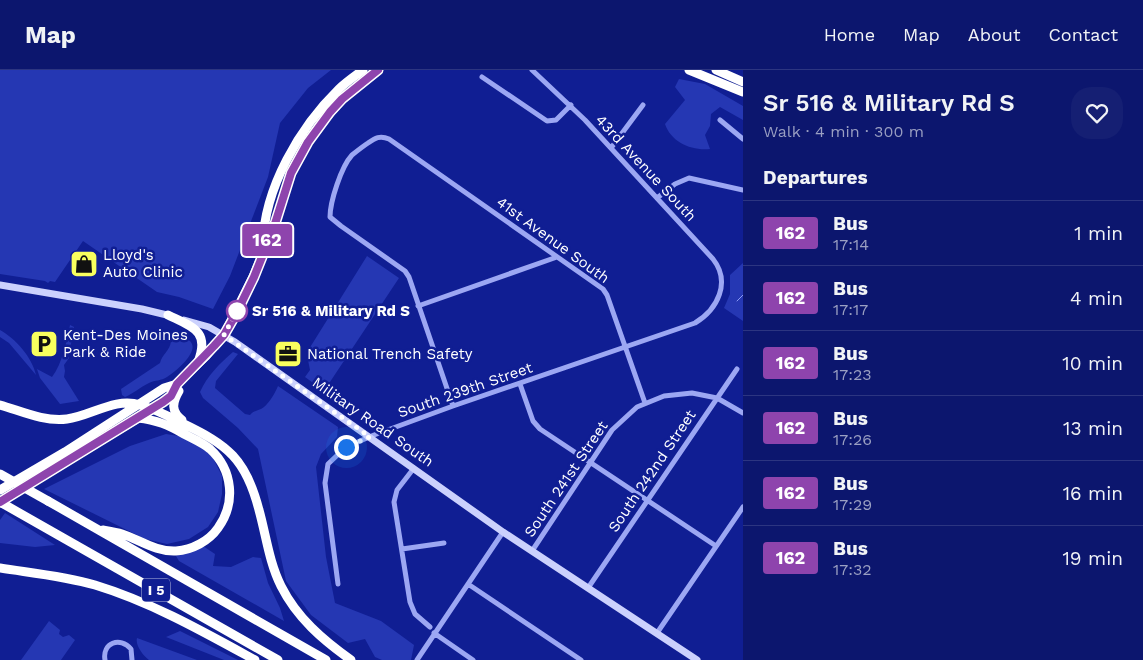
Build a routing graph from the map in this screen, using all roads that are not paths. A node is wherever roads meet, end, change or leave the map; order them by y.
1 (363, 70) edge
2 (378, 70) edge
3 (532, 70) edge
4 (689, 70) edge
5 (716, 70) edge
6 (482, 77) dead end
7 (743, 82) edge
8 (743, 92) edge
9 (643, 105) dead end
10 (570, 106) junction
11 (720, 120) dead end
12 (743, 139) edge
13 (611, 148) junction
14 (743, 190) edge
15 (657, 198) junction
16 (263, 250) junction
17 (557, 257) junction
18 (0, 285) edge
19 (720, 295) joint
20 (418, 306) junction
21 (168, 315) junction
22 (224, 335) junction
23 (625, 347) junction
24 (196, 366) junction
25 (737, 369) dead end
26 (186, 376) junction
27 (177, 384) junction
28 (520, 384) junction
29 (717, 398) junction
30 (645, 403) junction
31 (0, 405) edge
32 (140, 405) junction
33 (453, 406) junction
34 (152, 409) junction
35 (743, 413) edge
36 (138, 418) junction
37 (193, 428) junction
38 (370, 437) junction
39 (591, 462) junction
40 (414, 468) junction
41 (0, 474) edge
42 (0, 490) edge
43 (647, 500) junction
44 (0, 502) edge
45 (743, 507) edge
46 (98, 530) junction
47 (503, 532) junction
48 (444, 543) dead end
49 (716, 546) junction
50 (402, 549) junction
51 (532, 551) junction
52 (0, 568) edge
53 (338, 584) dead end
54 (468, 584) junction
55 (588, 588) junction
56 (430, 627) dead end
57 (657, 633) junction
58 (434, 634) junction
59 (105, 660) edge
60 (132, 660) edge
61 (255, 660) edge
62 (278, 660) edge
63 (326, 660) edge
64 (351, 660) edge
65 (417, 660) edge
66 (473, 660) edge
67 (581, 660) edge
68 (697, 660) edge

1 - 16 highway
2 - 16 highway
3 - 10 street, 43rd Avenue South
4 - 8 highway
5 - 7 highway
6 - 10 street
9 - 13 street
10 - 13 street, 43rd Avenue South
11 - 12 street
13 - 15 street, 43rd Avenue South
14 - 15 street
15 - 19 street, 43rd Avenue South
16 - 22 highway
17 - 20 street
17 - 20 street, 41st Avenue South
17 - 23 street, 41st Avenue South
18 - 21 main road, Military Road South
19 - 23 street, South 239th Street
20 - 33 street
21 - 22 main road, Military Road South
21 - 24 highway
22 - 24 highway
22 - 38 main road, Military Road South
23 - 28 street, South 239th Street
23 - 30 street, 41st Avenue South
24 - 26 highway
25 - 29 street, South 242nd Street
26 - 27 highway
26 - 37 highway
27 - 32 highway
27 - 34 highway
28 - 33 street, South 239th Street
28 - 39 street
29 - 30 street
29 - 35 street
29 - 43 street, South 242nd Street
30 - 39 street, South 241st Street
31 - 32 highway
32 - 34 highway
32 - 42 highway
33 - 38 street, South 239th Street
34 - 36 highway
34 - 37 highway
36 - 44 highway
36 - 46 highway
37 - 64 highway
38 - 40 main road, Military Road South
38 - 53 street, South 239th Street
39 - 43 street
39 - 51 street, South 241st Street
40 - 47 main road, Military Road South
40 - 50 street
41 - 46 highway, I 5, bridge
43 - 49 street
43 - 55 street, South 242nd Street
44 - 62 highway, I 5
45 - 49 street
46 - 63 highway, I 5
47 - 51 main road, Military Road South
47 - 54 street
48 - 50 street
49 - 57 street
50 - 56 street
51 - 55 main road, Military Road South
52 - 61 highway
54 - 58 street
54 - 67 street
55 - 57 main road, Military Road South
57 - 68 main road, Military Road South
58 - 65 street
58 - 66 street
59 - 60 street

